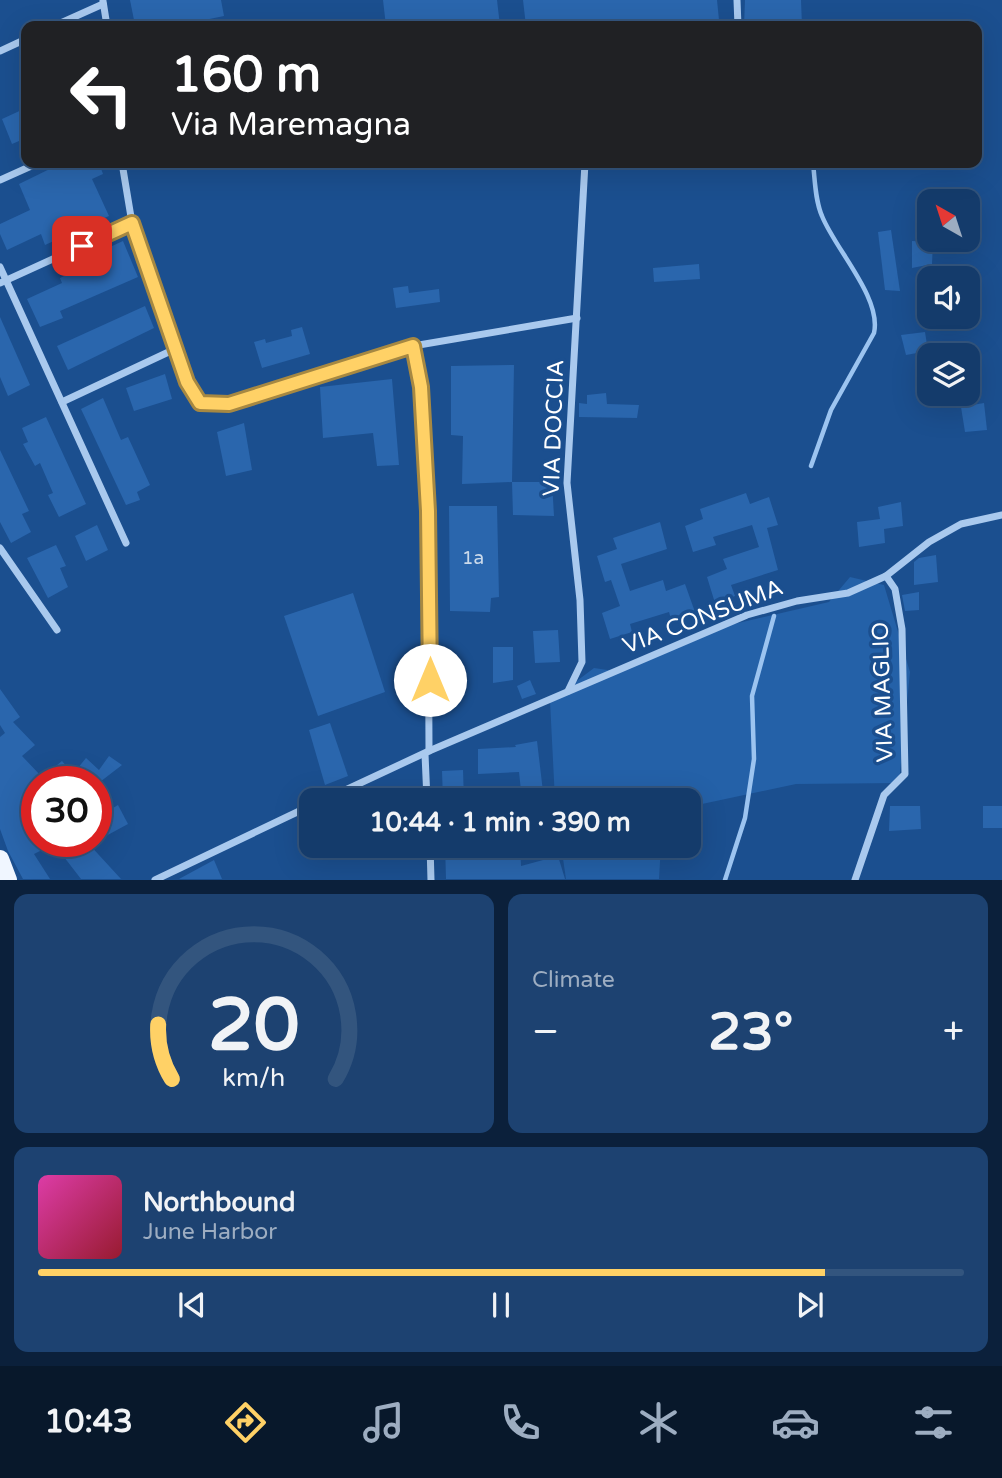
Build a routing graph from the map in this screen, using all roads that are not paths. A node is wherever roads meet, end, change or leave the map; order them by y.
1 (737, 0) edge
2 (103, 2) edge
3 (64, 21) edge
4 (106, 21) edge
5 (738, 21) edge
6 (21, 41) edge
7 (0, 51) edge
8 (27, 168) edge
9 (123, 168) edge
10 (585, 168) edge
11 (0, 180) edge
12 (132, 223) junction
13 (0, 267) edge
14 (3, 282) edge
15 (577, 318) junction
16 (413, 346) junction
17 (175, 349) junction
18 (62, 402) junction
19 (1002, 515) edge
20 (126, 543) dead end
21 (0, 548) edge
22 (886, 576) junction
23 (57, 630) dead end
24 (568, 692) junction
25 (427, 753) junction
26 (350, 788) edge
27 (427, 788) edge
28 (299, 811) edge
29 (430, 858) edge
30 (0, 859) edge
31 (8, 880) edge
32 (156, 880) edge
33 (431, 880) edge
34 (855, 880) edge

1 - 5 street
2 - 3 street
2 - 4 street
6 - 7 street
8 - 11 street
9 - 12 street
10 - 15 street, VIA DOCCIA
12 - 14 street
12 - 17 street
13 - 14 street
14 - 18 street
15 - 16 street
15 - 24 street, VIA DOCCIA
16 - 17 street
16 - 25 street
17 - 18 street
18 - 20 street
19 - 22 street, VIA CONSUMA
21 - 23 street
22 - 24 street, VIA CONSUMA
22 - 34 street, VIA MAGLIO
24 - 25 street, VIA CONSUMA
25 - 26 street, VIA CONSUMA
25 - 27 street
28 - 32 street
29 - 33 street
30 - 31 main road

